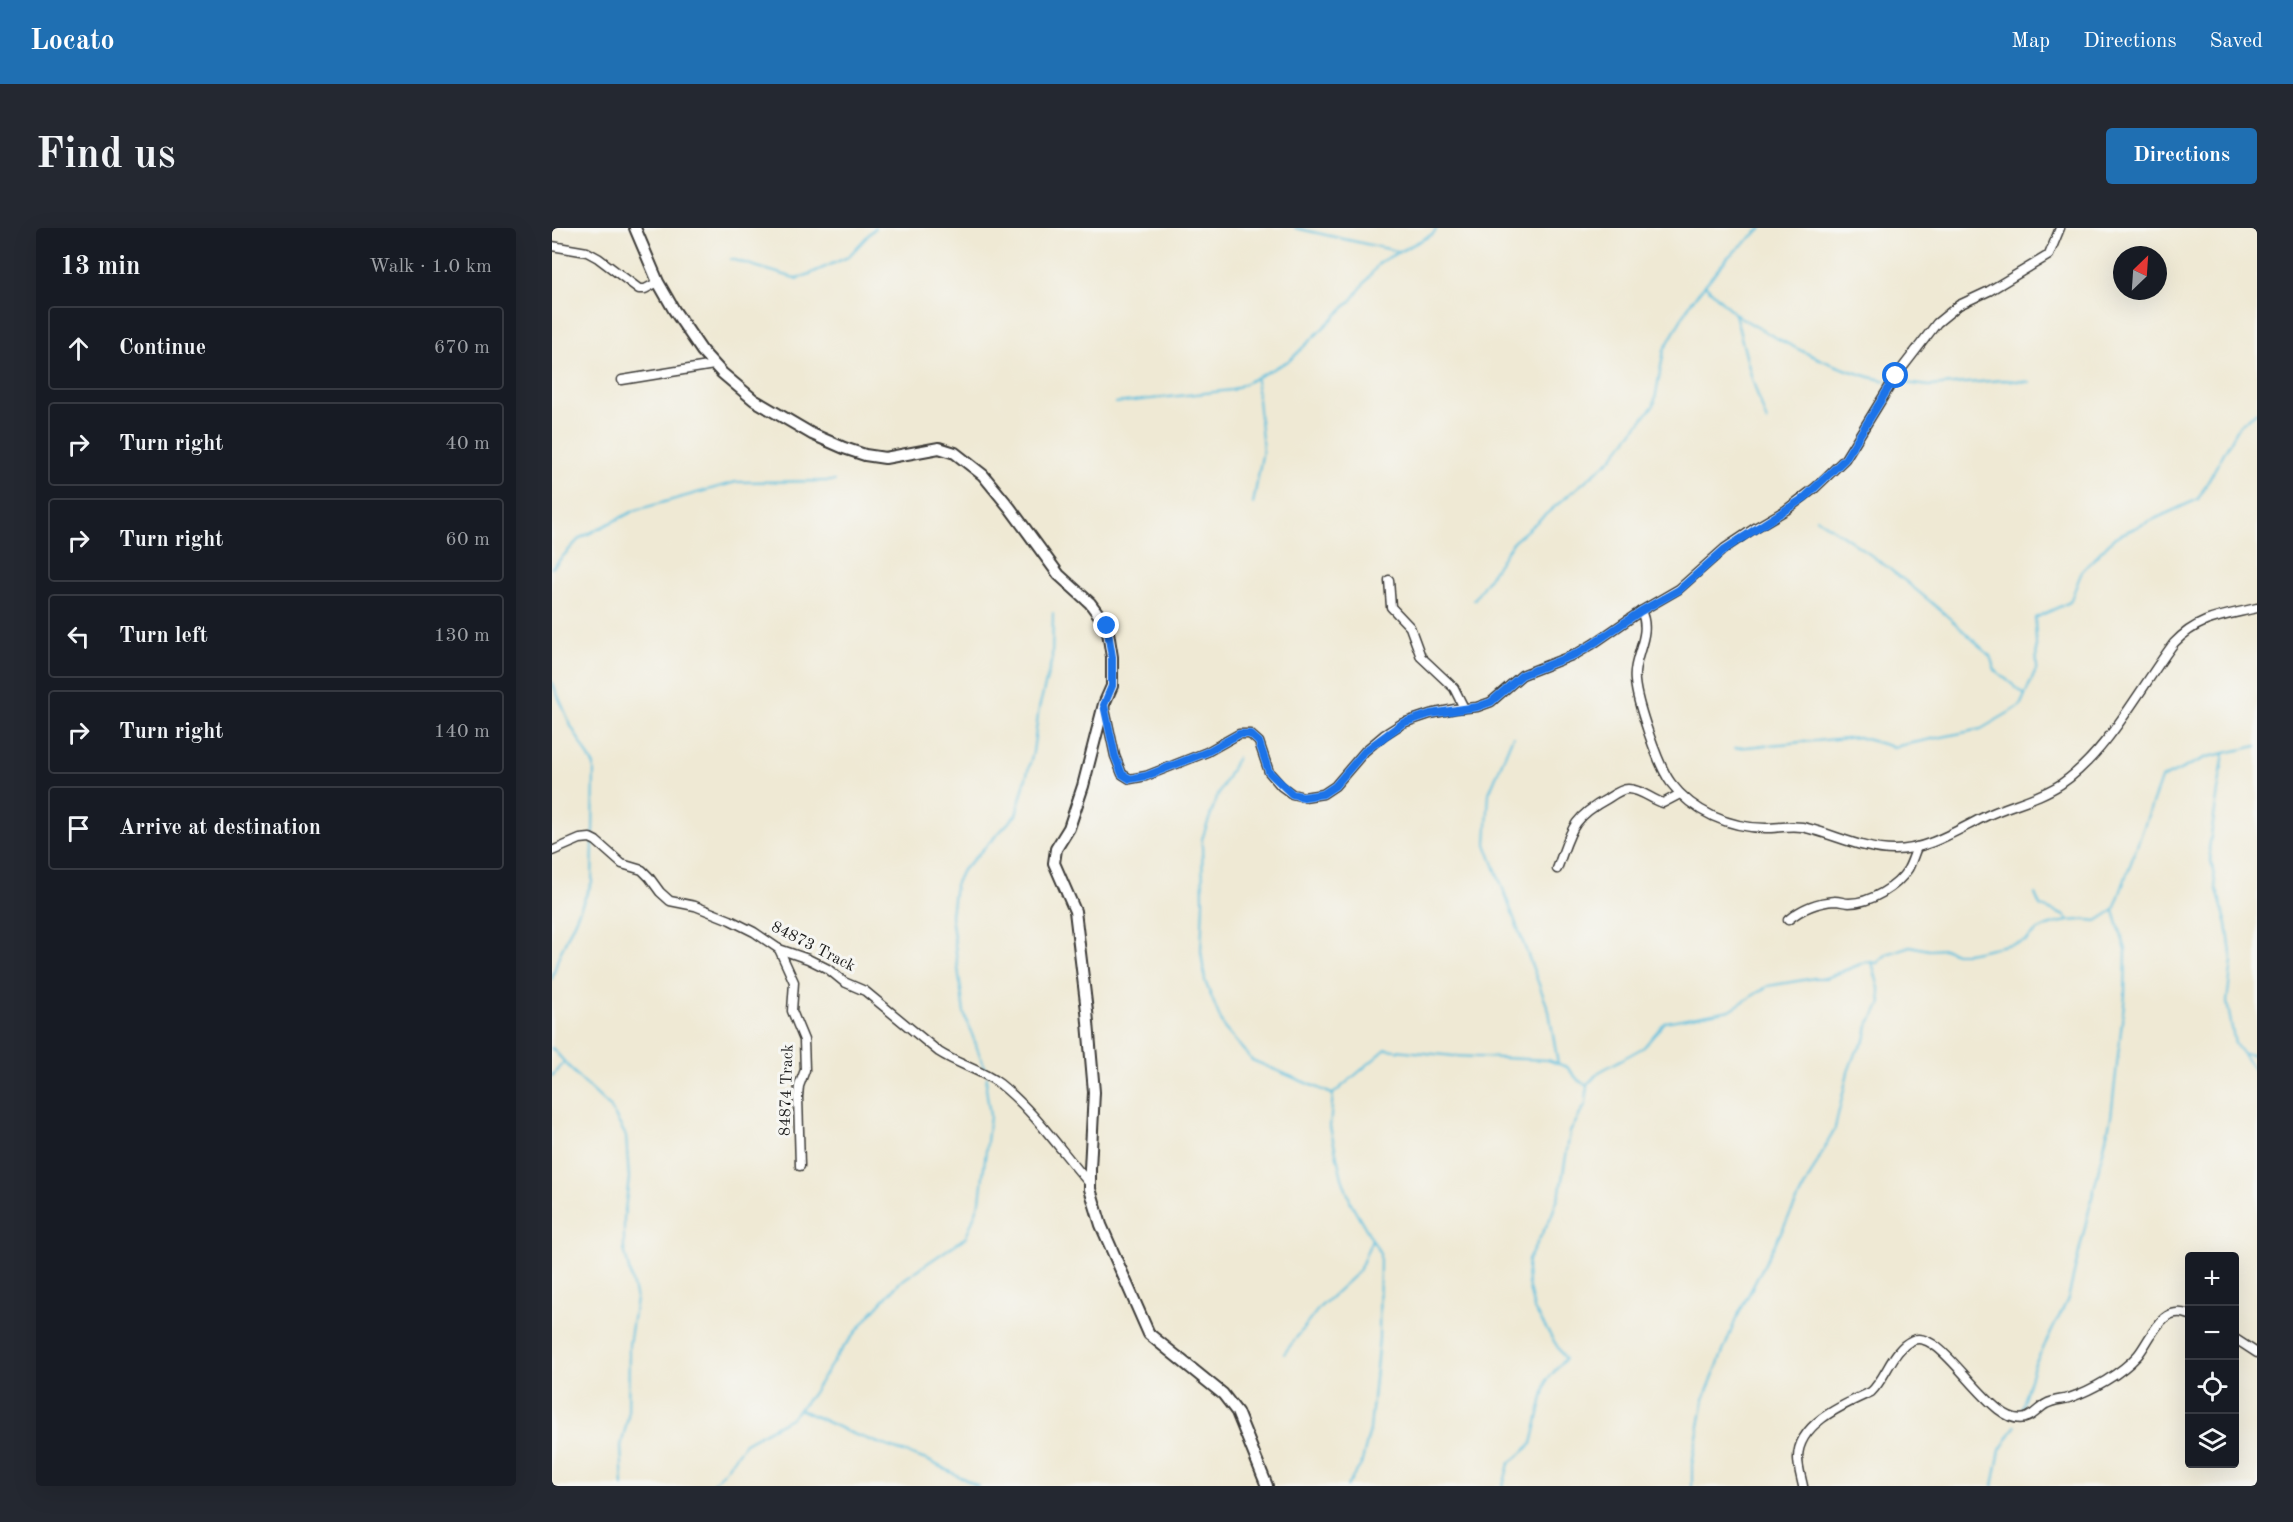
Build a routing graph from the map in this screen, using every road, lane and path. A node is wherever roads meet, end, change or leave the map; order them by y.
1 (635, 228) edge
2 (2060, 228) edge
3 (552, 246) edge
4 (658, 282) junction
5 (714, 365) junction
6 (622, 380) dead end
7 (1389, 580) dead end
8 (2257, 608) edge
9 (1641, 611) junction
10 (1104, 705) junction
11 (1464, 708) junction
12 (1680, 794) junction
13 (1917, 847) junction
14 (552, 851) edge
15 (1557, 869) dead end
16 (1788, 920) dead end
17 (778, 949) junction
18 (800, 1166) dead end
19 (1090, 1184) junction
20 (2185, 1314) edge
21 (2239, 1341) edge
22 (2257, 1353) edge
23 (1267, 1486) edge
24 (1803, 1486) edge

1 - 4 street
2 - 9 street
3 - 4 street
4 - 5 street
5 - 6 street
5 - 10 street
7 - 11 street
8 - 13 street
9 - 11 street
9 - 12 street
10 - 11 street
10 - 19 street
12 - 13 street
12 - 15 street
13 - 16 street
14 - 17 street, 84873 Track
17 - 18 street, 84874 Track
17 - 19 street, 84873 Track
19 - 23 street
20 - 24 street
21 - 22 street

